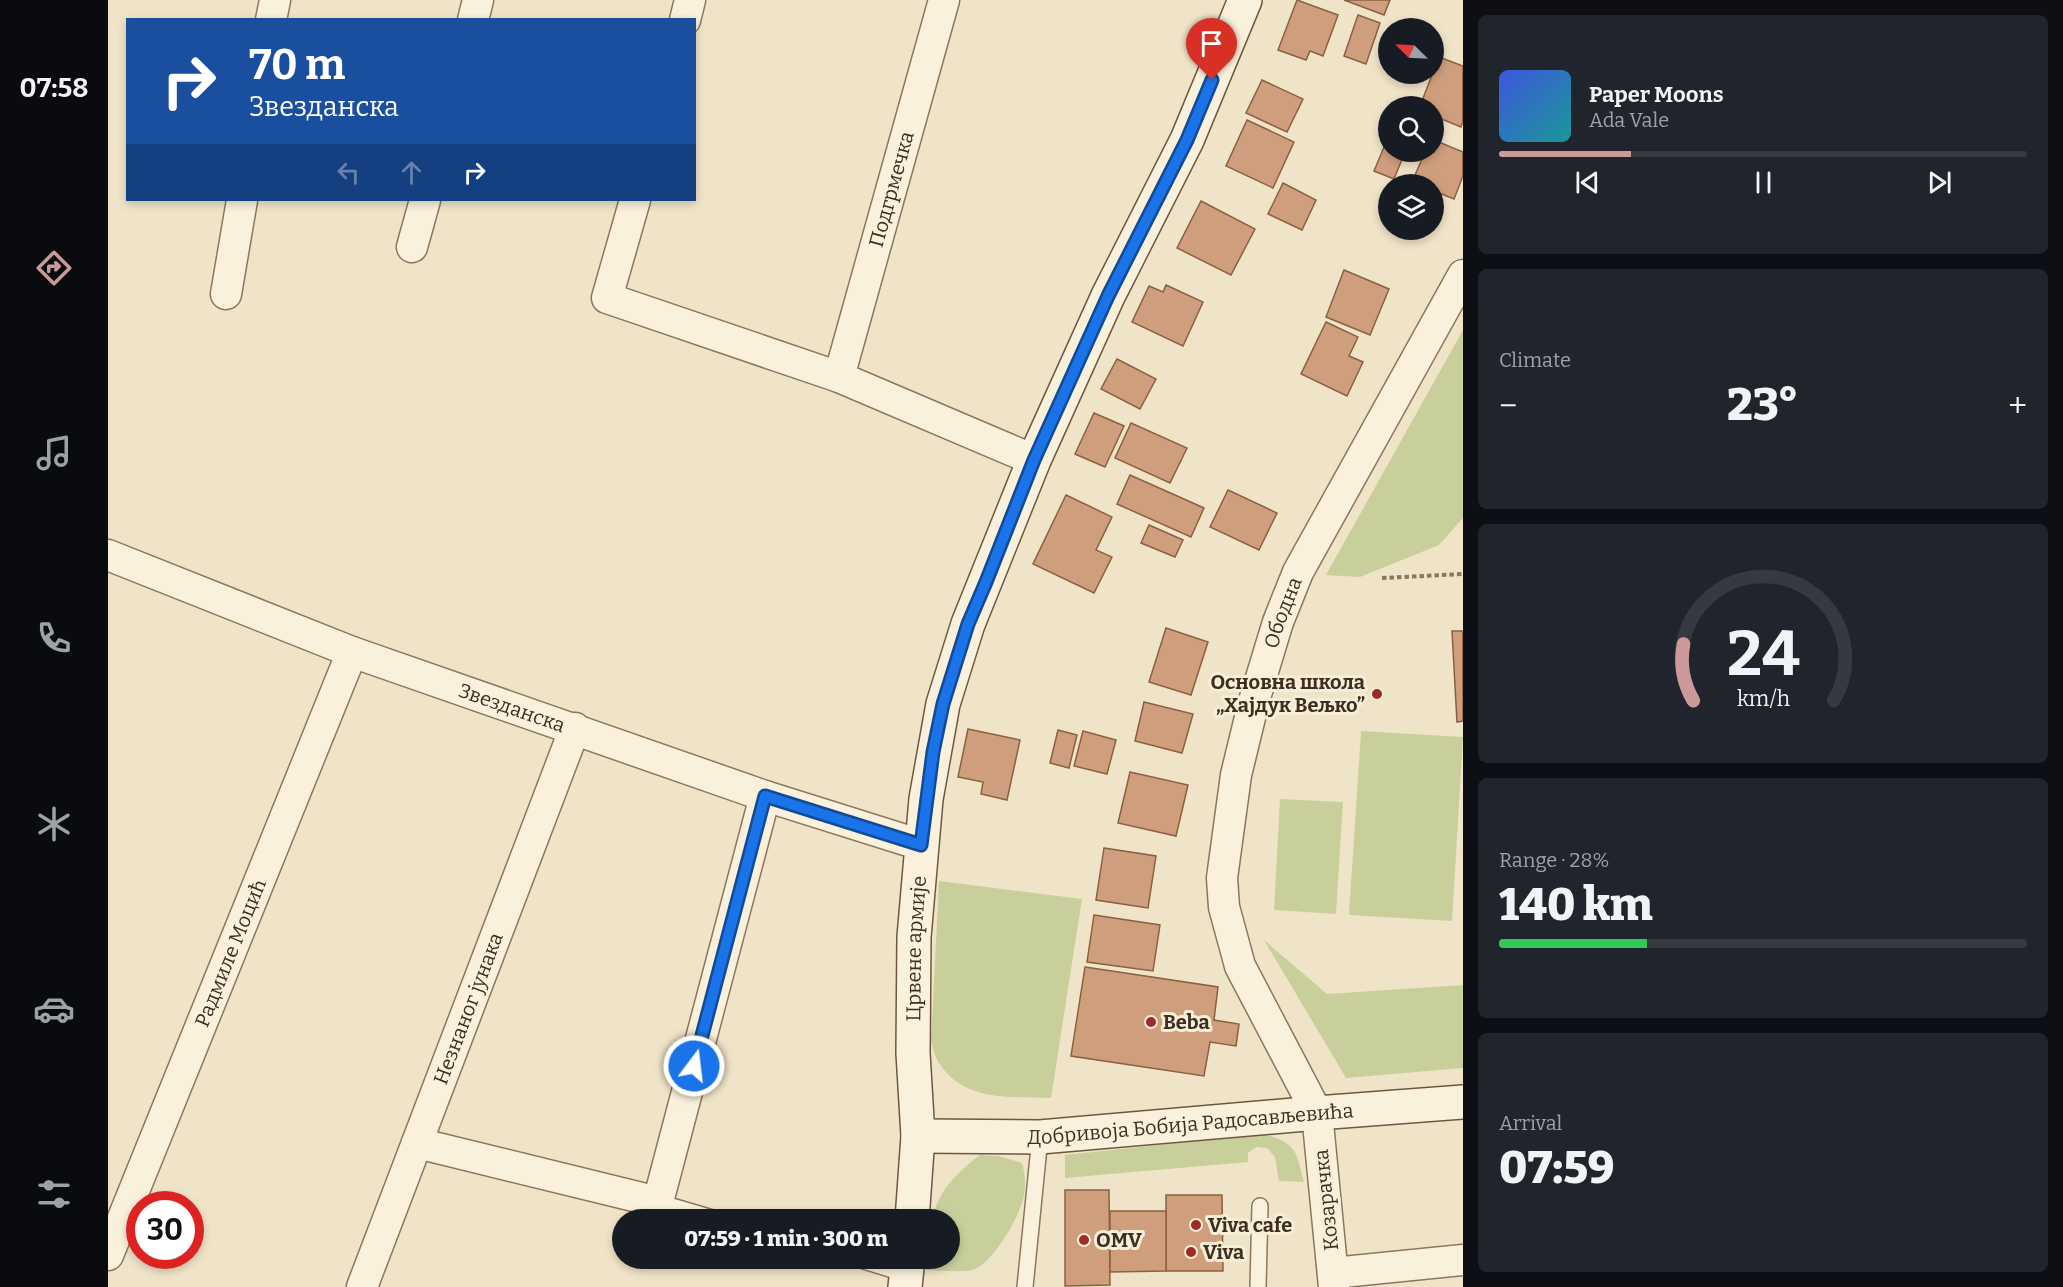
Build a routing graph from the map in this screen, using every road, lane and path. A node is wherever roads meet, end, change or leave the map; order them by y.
1 (275, 0) edge
2 (478, 0) edge
3 (690, 0) edge
4 (944, 0) edge
5 (1245, 0) edge
6 (272, 18) edge
7 (474, 18) edge
8 (686, 18) edge
9 (242, 201) edge
10 (424, 201) edge
11 (635, 201) edge
12 (412, 247) dead end
13 (1463, 275) edge
14 (226, 294) dead end
15 (839, 377) junction
16 (1034, 460) junction
17 (109, 558) edge
18 (1463, 574) edge
19 (1382, 578) dead end
20 (352, 652) junction
21 (575, 728) junction
22 (765, 796) junction
23 (921, 845) junction
24 (1463, 1102) edge
25 (1317, 1113) junction
26 (918, 1136) junction
27 (1040, 1137) junction
28 (417, 1143) junction
29 (658, 1202) junction
30 (1260, 1206) dead end
31 (682, 1209) edge
32 (913, 1209) edge
33 (108, 1255) edge
34 (1463, 1260) edge
35 (1334, 1280) edge
36 (362, 1287) edge
37 (1025, 1287) edge
38 (1258, 1287) edge

1 - 6 street
2 - 7 street
3 - 8 street
4 - 15 street, Подгрмечка
5 - 16 main road, Црвене армије
9 - 14 street
10 - 12 street
11 - 15 street
13 - 25 street, Ободна
15 - 16 street
16 - 23 main road, Црвене армије
17 - 20 street, Звезданска
18 - 19 path
20 - 21 street, Звезданска
20 - 33 street, Радмиле Моцић
21 - 22 street, Звезданска
21 - 28 street, Незнаног јунака
22 - 23 street, Звезданска
22 - 29 street
23 - 26 main road, Црвене армије
24 - 25 main road, Добривоја Бобија Радосављевића
25 - 27 main road, Добривоја Бобија Радосављевића
25 - 35 street, Козарачка
26 - 27 main road, Добривоја Бобија Радосављевића
26 - 32 main road, Црвене армије
27 - 37 lane
28 - 29 street
28 - 36 street, Незнаног јунака
29 - 31 lane
30 - 38 lane
34 - 35 street

